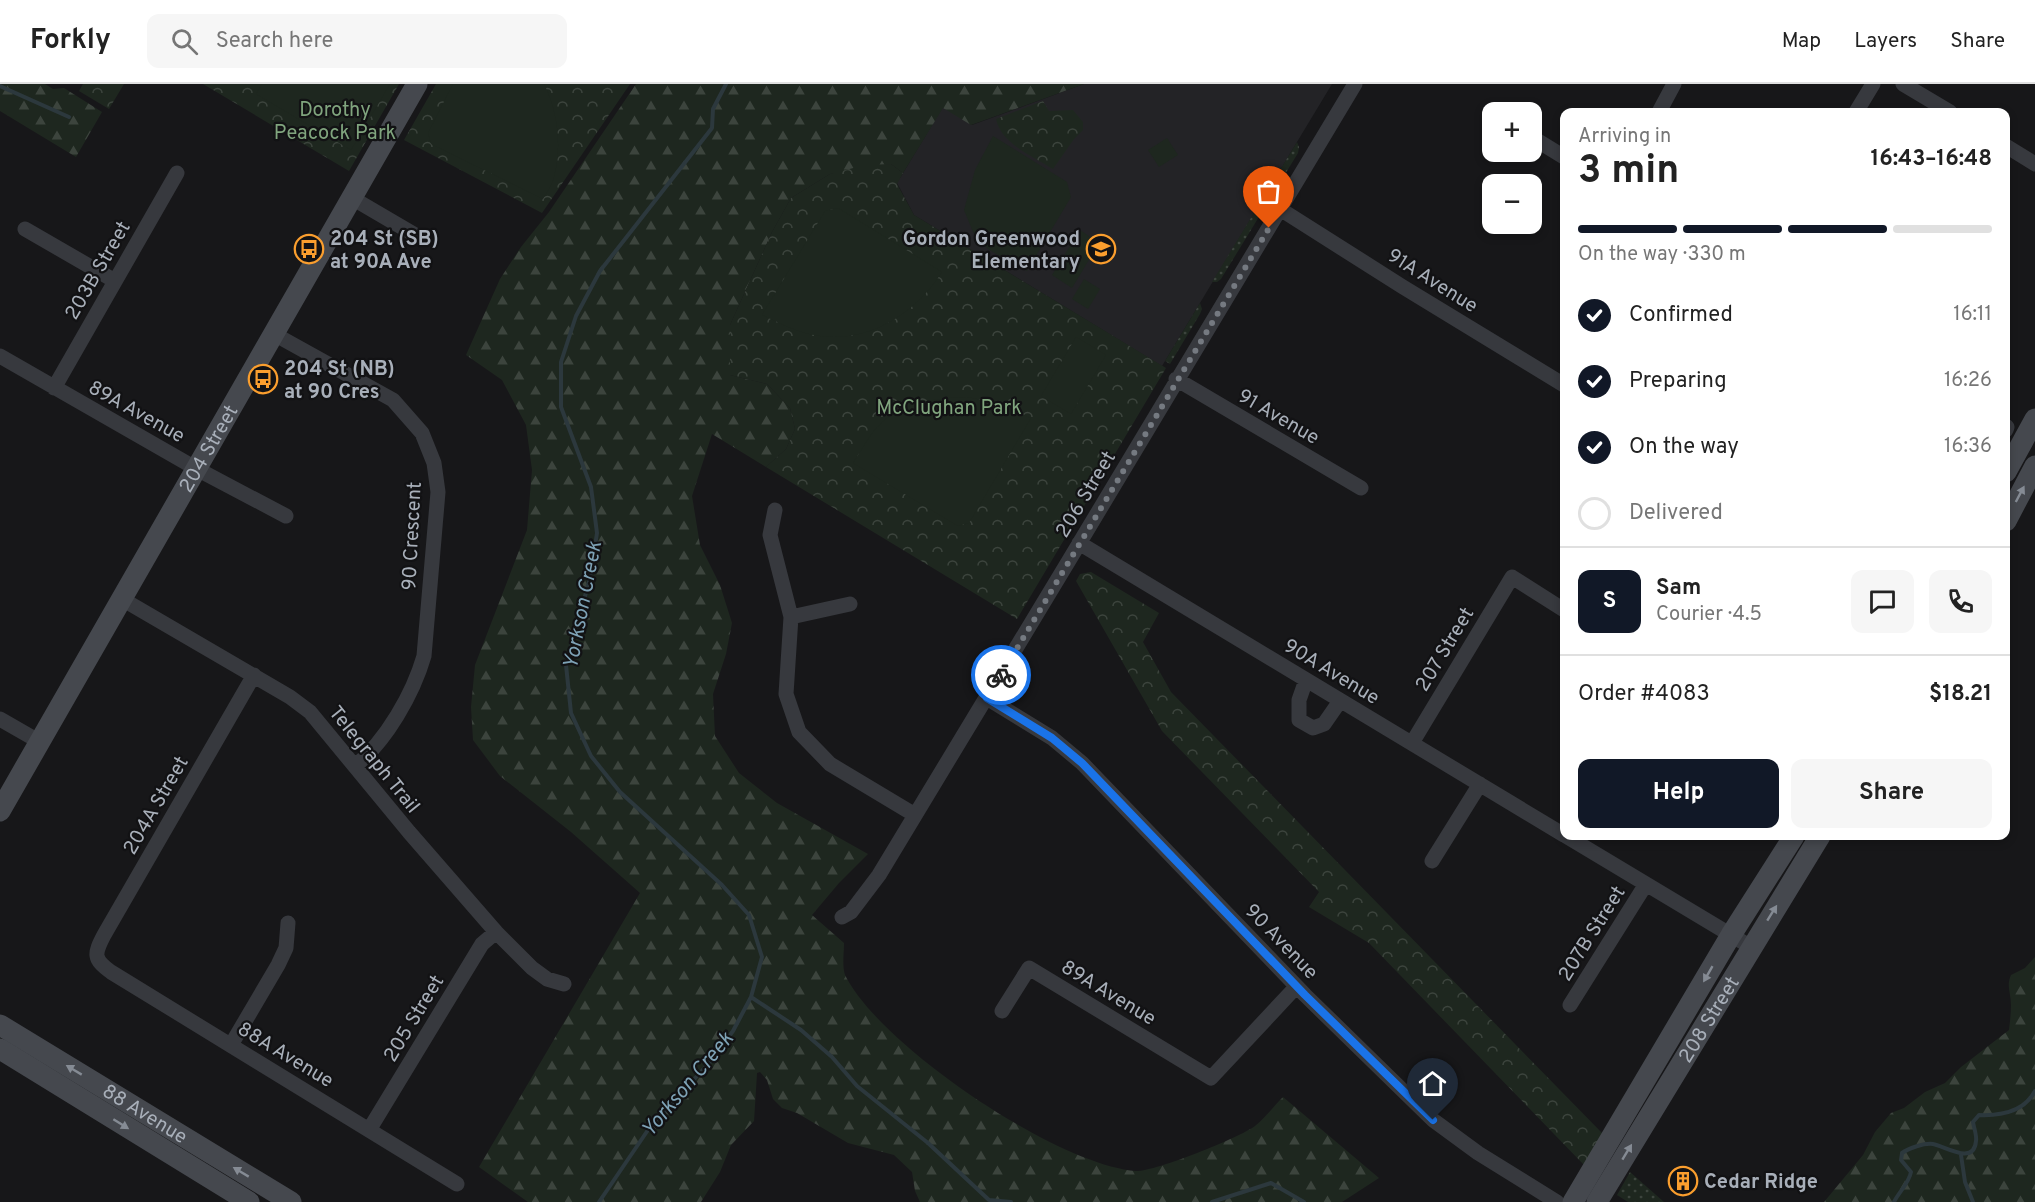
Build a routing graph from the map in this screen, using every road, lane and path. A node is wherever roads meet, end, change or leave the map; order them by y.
1 (417, 84) edge
2 (1355, 84) edge
3 (1674, 84) edge
4 (1873, 84) edge
5 (1903, 84) edge
6 (1661, 108) edge
7 (1858, 108) edge
8 (1943, 108) edge
9 (1542, 143) edge
10 (2010, 148) edge
11 (1560, 155) edge
12 (2035, 164) edge
13 (177, 173) dead end
14 (352, 198) junction
15 (1280, 209) junction
16 (26, 229) dead end
17 (422, 239) dead end
18 (115, 281) junction
19 (274, 334) junction
20 (0, 356) edge
21 (1176, 379) junction
22 (1560, 383) edge
23 (54, 388) junction
24 (2035, 419) edge
25 (2010, 465) edge
26 (2035, 466) edge
27 (196, 468) junction
28 (1361, 488) dead end
29 (775, 510) dead end
30 (2010, 513) edge
31 (286, 516) dead end
32 (1079, 543) junction
33 (122, 599) junction
34 (850, 604) dead end
35 (1560, 607) edge
36 (791, 617) junction
37 (254, 675) junction
38 (1306, 680) junction
39 (987, 698) junction
40 (1340, 701) junction
41 (0, 719) edge
42 (40, 742) junction
43 (1412, 743) junction
44 (355, 766) junction
45 (1480, 784) junction
46 (0, 811) edge
47 (915, 815) junction
48 (1560, 832) edge
49 (1573, 840) edge
50 (1791, 840) edge
51 (1818, 840) edge
52 (1432, 861) dead end
53 (1646, 884) junction
54 (842, 917) dead end
55 (288, 923) dead end
56 (496, 932) junction
57 (1731, 935) junction
58 (1751, 947) junction
59 (96, 957) joint
60 (564, 984) dead end
61 (1296, 987) junction
62 (1570, 1005) dead end
63 (1002, 1011) dead end
64 (0, 1024) edge
65 (231, 1045) junction
66 (0, 1049) edge
67 (369, 1130) junction
68 (457, 1184) dead end
69 (249, 1202) edge
70 (291, 1202) edge
71 (1557, 1202) edge
72 (1573, 1202) edge
73 (1597, 1202) edge

1 - 14 main road, 204 Street
2 - 15 street, 206 Street
3 - 6 street
4 - 7 street
5 - 8 street
9 - 11 street
10 - 12 street
13 - 18 street, 203B Street
14 - 17 street
14 - 19 main road, 204 Street
15 - 21 street, 206 Street
15 - 22 street, 91A Avenue
16 - 18 street
18 - 23 street, 203B Street
19 - 27 main road, 204 Street
19 - 44 street, 90 Crescent
20 - 23 street, 89A Avenue
21 - 28 street, 91 Avenue
21 - 32 street, 206 Street
23 - 27 street, 89A Avenue
24 - 25 main road
30 -> 26 main road
27 - 31 street, 89A Avenue
27 - 33 main road, 204 Street
29 - 36 street
32 - 38 street, 90A Avenue
32 - 39 street, 206 Street
33 - 37 street, Telegraph Trail
33 - 42 main road, 204 Street
34 - 36 street
35 - 43 street, 207 Street
36 - 47 street
37 - 44 street, Telegraph Trail
37 - 59 street, 204A Street
38 - 40 street, 90A Avenue
38 - 40 street
39 - 47 street, 206 Street
39 - 61 street, 90 Avenue
40 - 43 street, 90A Avenue
41 - 42 street
42 - 46 main road, 204 Street
43 - 45 street, 90A Avenue
44 - 56 street, Telegraph Trail
45 - 48 street, 90A Avenue
45 - 52 street
47 - 54 street, 206 Street
49 - 53 street, 90A Avenue
50 - 57 main road, 208 Street
58 -> 51 main road, 208 Street
53 - 57 street, 90A Avenue
53 - 62 street, 207B Street
55 - 65 street
56 - 60 street, Telegraph Trail
56 - 67 street, 205 Street
57 - 58 street, 90A Avenue
57 -> 72 main road, 208 Street
73 -> 58 main road, 208 Street
59 - 65 street, 88A Avenue
61 - 63 street, 89A Avenue
61 - 71 street, 90 Avenue
70 -> 64 main road, 88 Avenue
65 - 67 street, 88A Avenue
66 -> 69 main road, 88 Avenue
67 - 68 street, 88A Avenue

